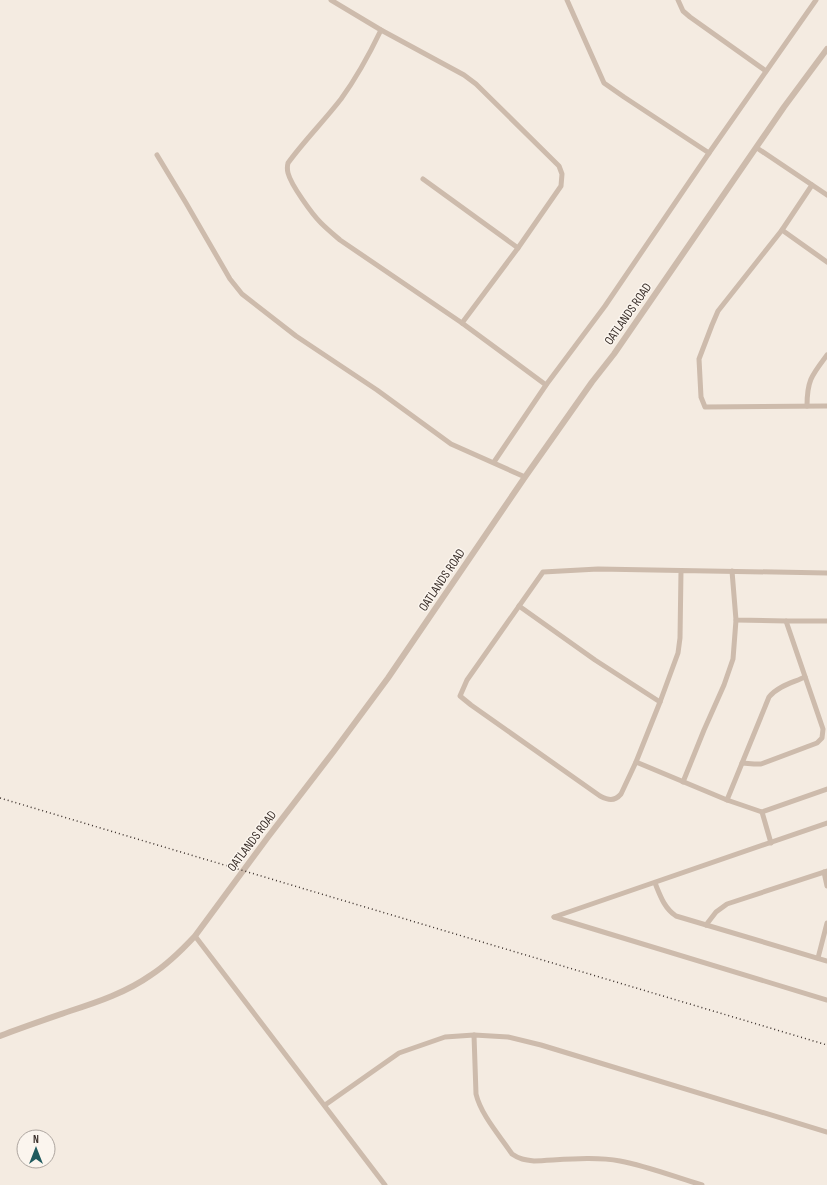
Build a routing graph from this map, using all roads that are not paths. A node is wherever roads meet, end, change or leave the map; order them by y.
1 (331, 0) edge
2 (567, 0) edge
3 (678, 0) edge
4 (816, 0) edge
5 (381, 30) junction
6 (827, 48) edge
7 (766, 71) junction
8 (757, 148) junction
9 (709, 153) junction
10 (156, 155) dead end
11 (423, 179) dead end
12 (812, 185) junction
13 (827, 195) edge
14 (782, 230) junction
15 (518, 248) junction
16 (827, 262) edge
17 (462, 323) junction
18 (827, 354) edge
19 (546, 385) junction
20 (807, 406) junction
21 (827, 406) edge
22 (494, 462) junction
23 (525, 477) junction
24 (681, 571) junction
25 (732, 571) junction
26 (827, 573) edge
27 (519, 606) junction
28 (736, 620) junction
29 (786, 621) junction
30 (827, 621) edge
31 (805, 677) junction
32 (660, 702) junction
33 (636, 762) junction
34 (742, 763) junction
35 (683, 782) junction
36 (827, 789) edge
37 (726, 800) junction
38 (762, 812) junction
39 (827, 823) edge
40 (771, 843) junction
41 (825, 871) edge
42 (655, 883) junction
43 (827, 886) edge
44 (827, 924) edge
45 (706, 925) junction
46 (195, 936) junction
47 (818, 958) junction
48 (827, 961) edge
49 (827, 1000) edge
50 (474, 1035) junction
51 (0, 1036) edge
52 (325, 1105) junction
53 (827, 1132) edge
54 (385, 1185) edge
55 (702, 1185) edge

1 - 5 street
2 - 9 street
3 - 7 street
4 - 7 street
5 - 15 street
5 - 17 street
6 - 8 street, OATLANDS ROAD
7 - 9 street
8 - 12 street
8 - 23 street, OATLANDS ROAD
9 - 19 street
10 - 22 street
11 - 15 street
12 - 13 street
12 - 14 street
14 - 16 street
14 - 20 street
15 - 17 street
17 - 19 street
18 - 20 street
19 - 22 street
20 - 21 street
22 - 23 street
23 - 46 street, OATLANDS ROAD
24 - 25 street
24 - 27 street
24 - 32 street
25 - 26 street
25 - 28 street
27 - 32 street
27 - 33 street
28 - 29 street
28 - 35 street
29 - 30 street
29 - 31 street
31 - 34 street
31 - 34 street
32 - 33 street
33 - 35 street
34 - 37 street
35 - 37 street
36 - 38 street
37 - 38 street
38 - 40 street
39 - 40 street
40 - 42 street
41 - 43 street
41 - 45 street
42 - 45 street
42 - 49 street
44 - 47 street
45 - 47 street
46 - 51 street, OATLANDS ROAD
46 - 52 street
47 - 48 street
50 - 52 street
50 - 53 street
50 - 55 street
52 - 54 street

